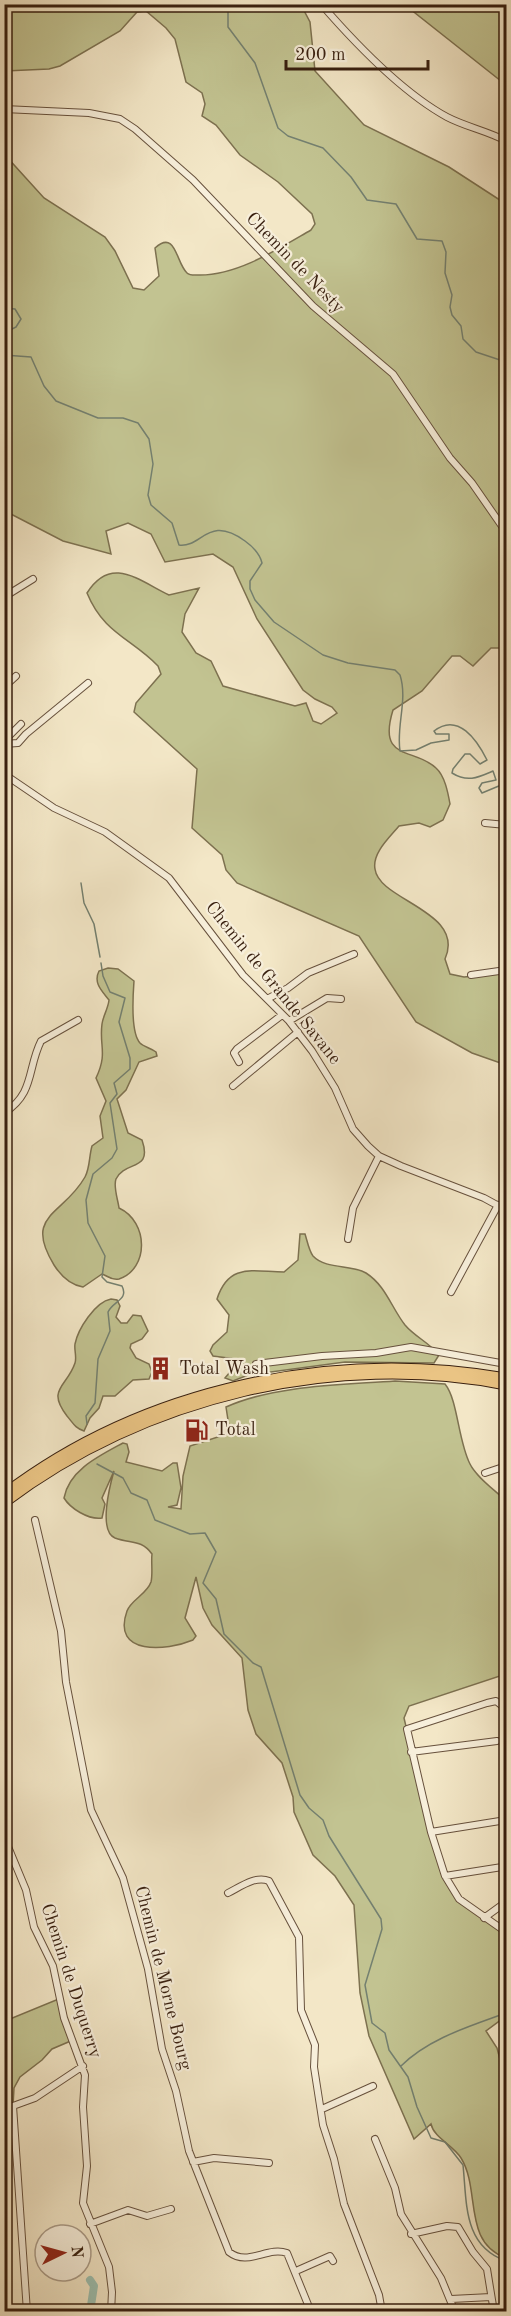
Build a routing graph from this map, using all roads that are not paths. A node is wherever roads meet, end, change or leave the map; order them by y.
1 (321, 4) edge
2 (4, 109) edge
3 (507, 141) edge
4 (507, 532) edge
5 (33, 579) dead end
6 (4, 597) edge
7 (16, 676) dead end
8 (88, 684) dead end
9 (4, 687) edge
10 (21, 724) dead end
11 (4, 743) edge
12 (4, 774) edge
13 (485, 823) dead end
14 (507, 825) edge
15 (354, 954) dead end
16 (507, 970) edge
17 (471, 975) dead end
18 (267, 999) junction
19 (341, 999) dead end
20 (282, 1014) junction
21 (78, 1020) dead end
22 (289, 1021) junction
23 (298, 1032) junction
24 (239, 1062) dead end
25 (233, 1086) dead end
26 (4, 1113) edge
27 (379, 1156) junction
28 (498, 1204) junction
29 (507, 1210) edge
30 (348, 1239) dead end
31 (451, 1292) dead end
32 (507, 1364) edge
33 (256, 1365) dead end
34 (507, 1378) edge
35 (507, 1385) edge
36 (507, 1466) edge
37 (485, 1473) dead end
38 (4, 1494) edge
39 (4, 1503) edge
40 (35, 1520) dead end
41 (507, 1709) edge
42 (497, 1741) dead end
43 (411, 1752) junction
44 (507, 1820) edge
45 (431, 1832) junction
46 (4, 1837) edge
47 (502, 1867) dead end
48 (446, 1876) junction
49 (228, 1893) dead end
50 (507, 1902) edge
51 (484, 1918) junction
52 (507, 1932) edge
53 (83, 2066) junction
54 (373, 2086) dead end
55 (322, 2109) junction
56 (375, 2139) dead end
57 (193, 2162) junction
58 (269, 2163) dead end
59 (171, 2209) dead end
60 (90, 2223) edge
61 (93, 2223) edge
62 (93, 2231) edge
63 (411, 2234) junction
64 (333, 2261) dead end
65 (296, 2271) junction
66 (491, 2297) junction
67 (451, 2299) junction
68 (27, 2312) edge
69 (111, 2312) edge
70 (311, 2312) edge
71 (382, 2312) edge
72 (455, 2312) edge
73 (494, 2312) edge

1 - 3 street
2 - 4 street, Chemin de Nesty
5 - 6 street
7 - 9 street
8 - 11 street
10 - 11 street
12 - 18 street, Chemin de Grande Savane
13 - 14 street
15 - 18 street
16 - 17 street
18 - 20 street, Chemin de Grande Savane
19 - 22 street
20 - 22 street, Chemin de Grande Savane
20 - 24 street
21 - 26 street
22 - 23 street, Chemin de Grande Savane
23 - 25 street
23 - 27 street, Chemin de Grande Savane
27 - 28 street, Chemin de Grande Savane
27 - 30 street
28 - 29 street, Chemin de Grande Savane
28 - 31 street
32 - 33 street
34 - 38 highway
35 - 39 highway
36 - 37 street
40 - 57 street, Chemin de Morne Bourg
41 - 43 street
42 - 43 street
43 - 45 street
44 - 45 street
45 - 48 street
46 - 53 street, Chemin de Duquerry
47 - 48 street
48 - 51 street
49 - 55 street
50 - 51 street
51 - 52 street
53 - 60 street, Chemin de Duquerry
53 - 68 street
54 - 55 street
55 - 71 street
56 - 63 street
57 - 58 street
57 - 65 street, Chemin de Morne Bourg
59 - 61 street
62 - 69 street, Chemin de Duquerry
63 - 66 street
63 - 67 street
64 - 65 street
65 - 70 street, Chemin de Morne Bourg
66 - 67 street
66 - 73 street
67 - 72 street

